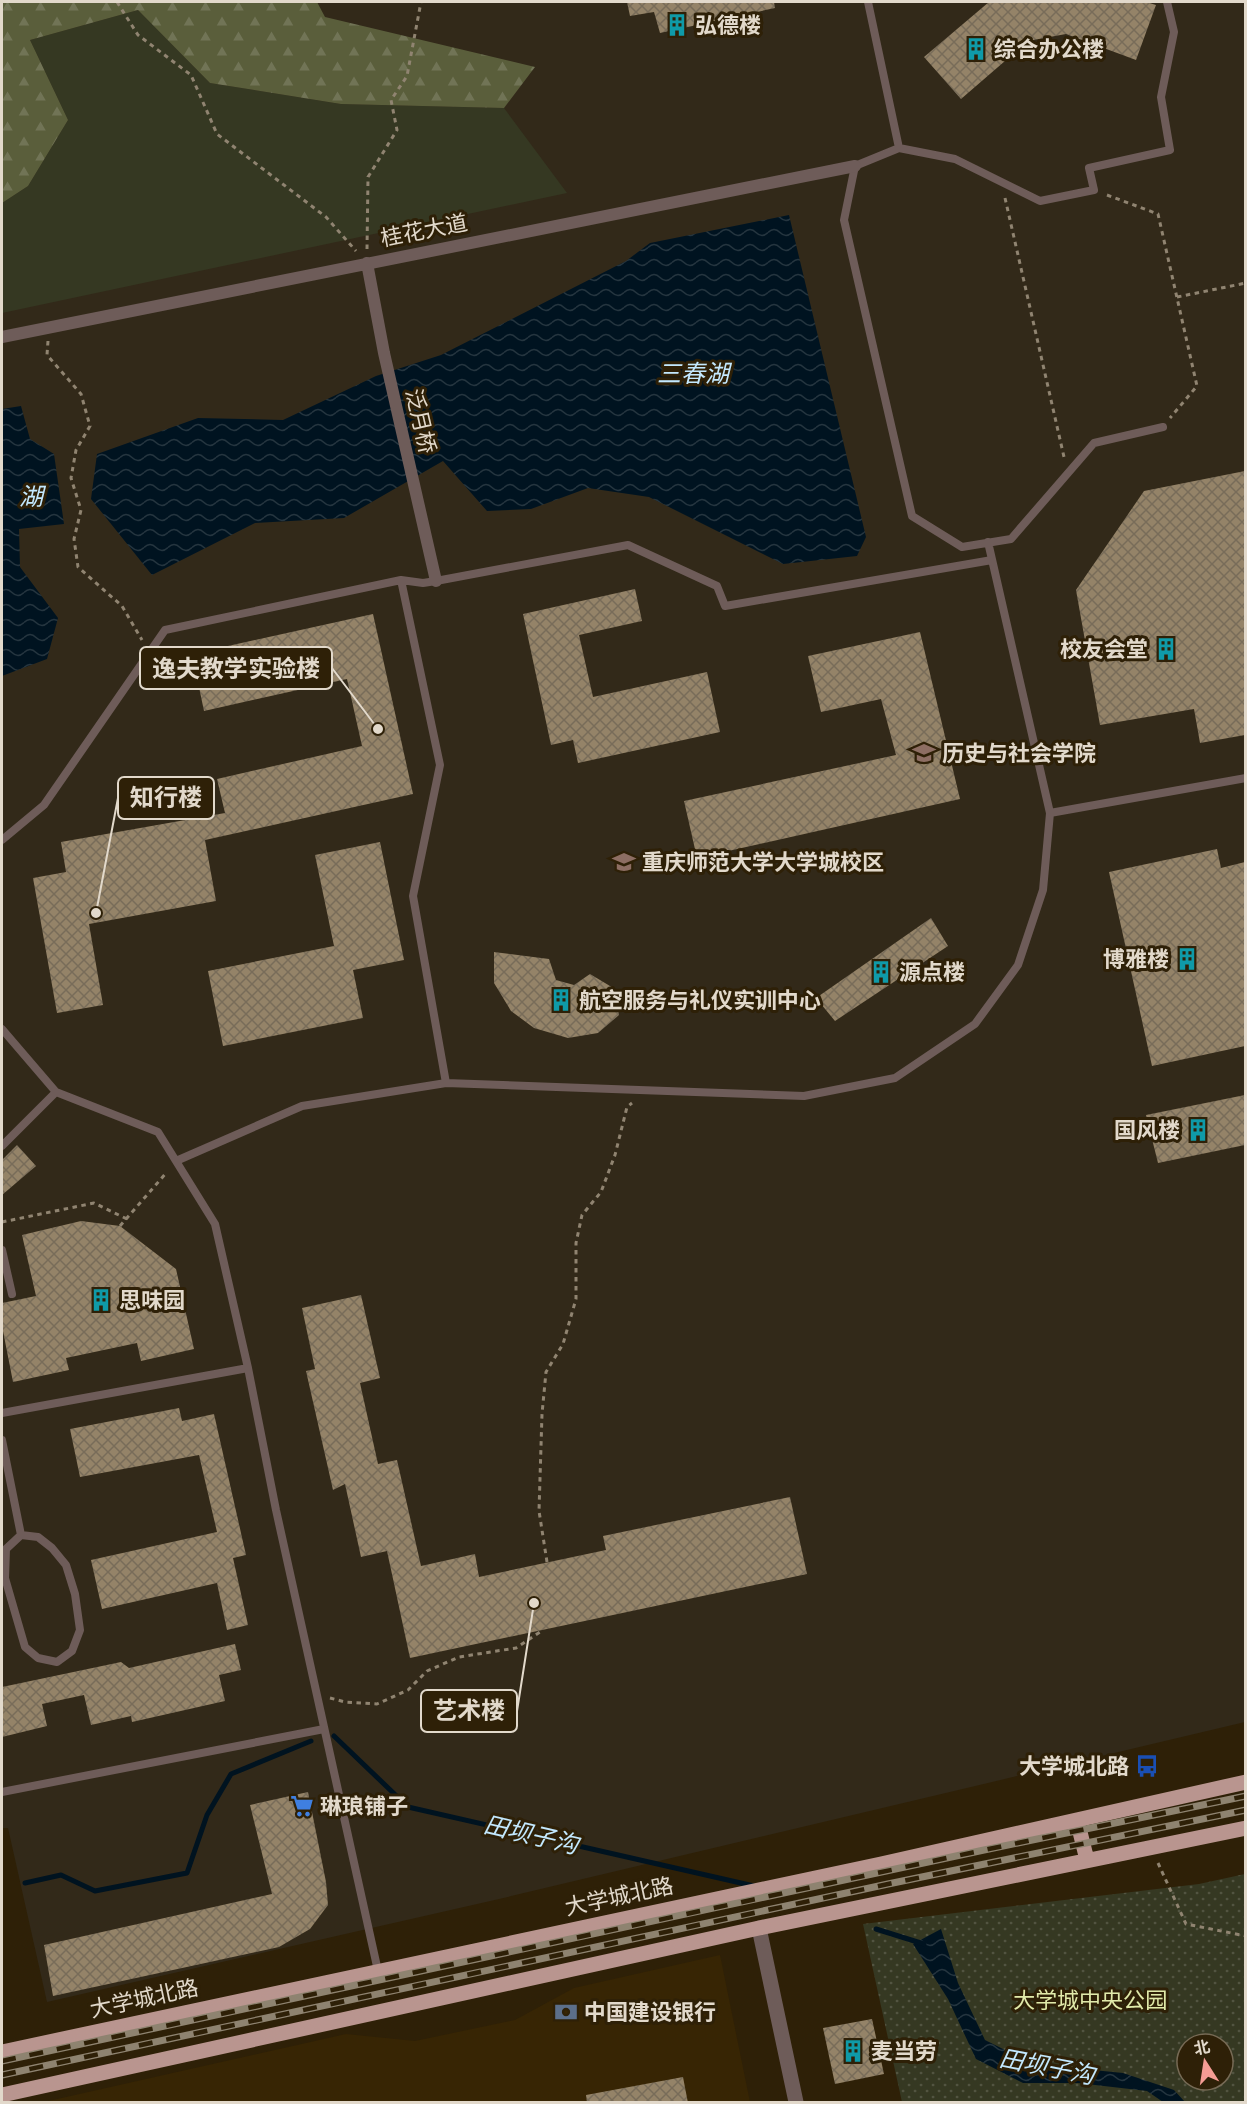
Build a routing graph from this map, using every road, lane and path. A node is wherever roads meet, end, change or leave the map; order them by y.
1 (117, 2) edge
2 (421, 2) edge
3 (868, 2) edge
4 (1167, 2) edge
5 (899, 148) junction
6 (855, 166) junction
7 (1002, 182) junction
8 (1094, 190) junction
9 (367, 263) junction
10 (1245, 283) edge
11 (1177, 297) junction
12 (48, 327) junction
13 (2, 337) edge
14 (1163, 427) joint
15 (1067, 474) junction
16 (988, 542) junction
17 (992, 560) junction
18 (401, 580) junction
19 (436, 581) junction
20 (150, 652) junction
21 (1245, 778) edge
22 (1050, 813) junction
23 (2, 840) edge
24 (2, 1029) edge
25 (446, 1083) junction
26 (651, 1090) junction
27 (56, 1092) junction
28 (2, 1146) edge
29 (176, 1161) junction
30 (127, 1219) junction
31 (2, 1222) edge
32 (120, 1226) dead end
33 (2, 1250) edge
34 (12, 1294) dead end
35 (248, 1368) junction
36 (2, 1413) edge
37 (2, 1440) edge
38 (21, 1535) junction
39 (547, 1562) dead end
40 (543, 1630) dead end
41 (316, 1695) junction
42 (324, 1729) junction
43 (1245, 1782) edge
44 (2, 1792) edge
45 (1077, 1820) junction
46 (1245, 1828) edge
47 (1150, 1847) junction
48 (1087, 1860) junction
49 (759, 1928) junction
50 (1245, 1936) edge
51 (378, 1971) junction
52 (2, 2052) edge
53 (2, 2095) edge
54 (796, 2103) edge

1 - 9 path
2 - 9 path
3 - 5 lane
4 - 8 lane
5 - 6 lane
5 - 7 lane
6 - 9 street, 桂花大道
6 - 16 lane
7 - 8 lane
7 - 15 path
8 - 11 path
9 - 12 street, 桂花大道
9 - 19 street, 泛月桥
10 - 11 path
11 - 14 path
12 - 13 street, 桂花大道
12 - 20 path
14 - 15 lane
15 - 16 lane
16 - 17 lane
17 - 19 lane
17 - 22 lane
18 - 19 lane
18 - 20 lane
18 - 25 lane
20 - 23 lane
21 - 22 lane
22 - 26 lane
24 - 27 lane
25 - 26 lane
25 - 29 lane
26 - 39 path
27 - 28 lane
27 - 29 lane
29 - 30 path
29 - 35 lane
30 - 31 path
30 - 32 path
33 - 34 lane
35 - 36 lane
35 - 41 lane
37 - 38 lane
38 - 38 lane
40 - 41 path
41 - 42 lane
42 - 44 lane
42 - 51 lane
43 - 45 main road, 大学城北路
45 - 48 main road
45 - 51 main road, 大学城北路
46 - 47 main road
47 - 48 main road
47 - 50 path
48 - 49 main road
49 - 53 main road
49 - 54 street
51 - 52 main road, 大学城北路

